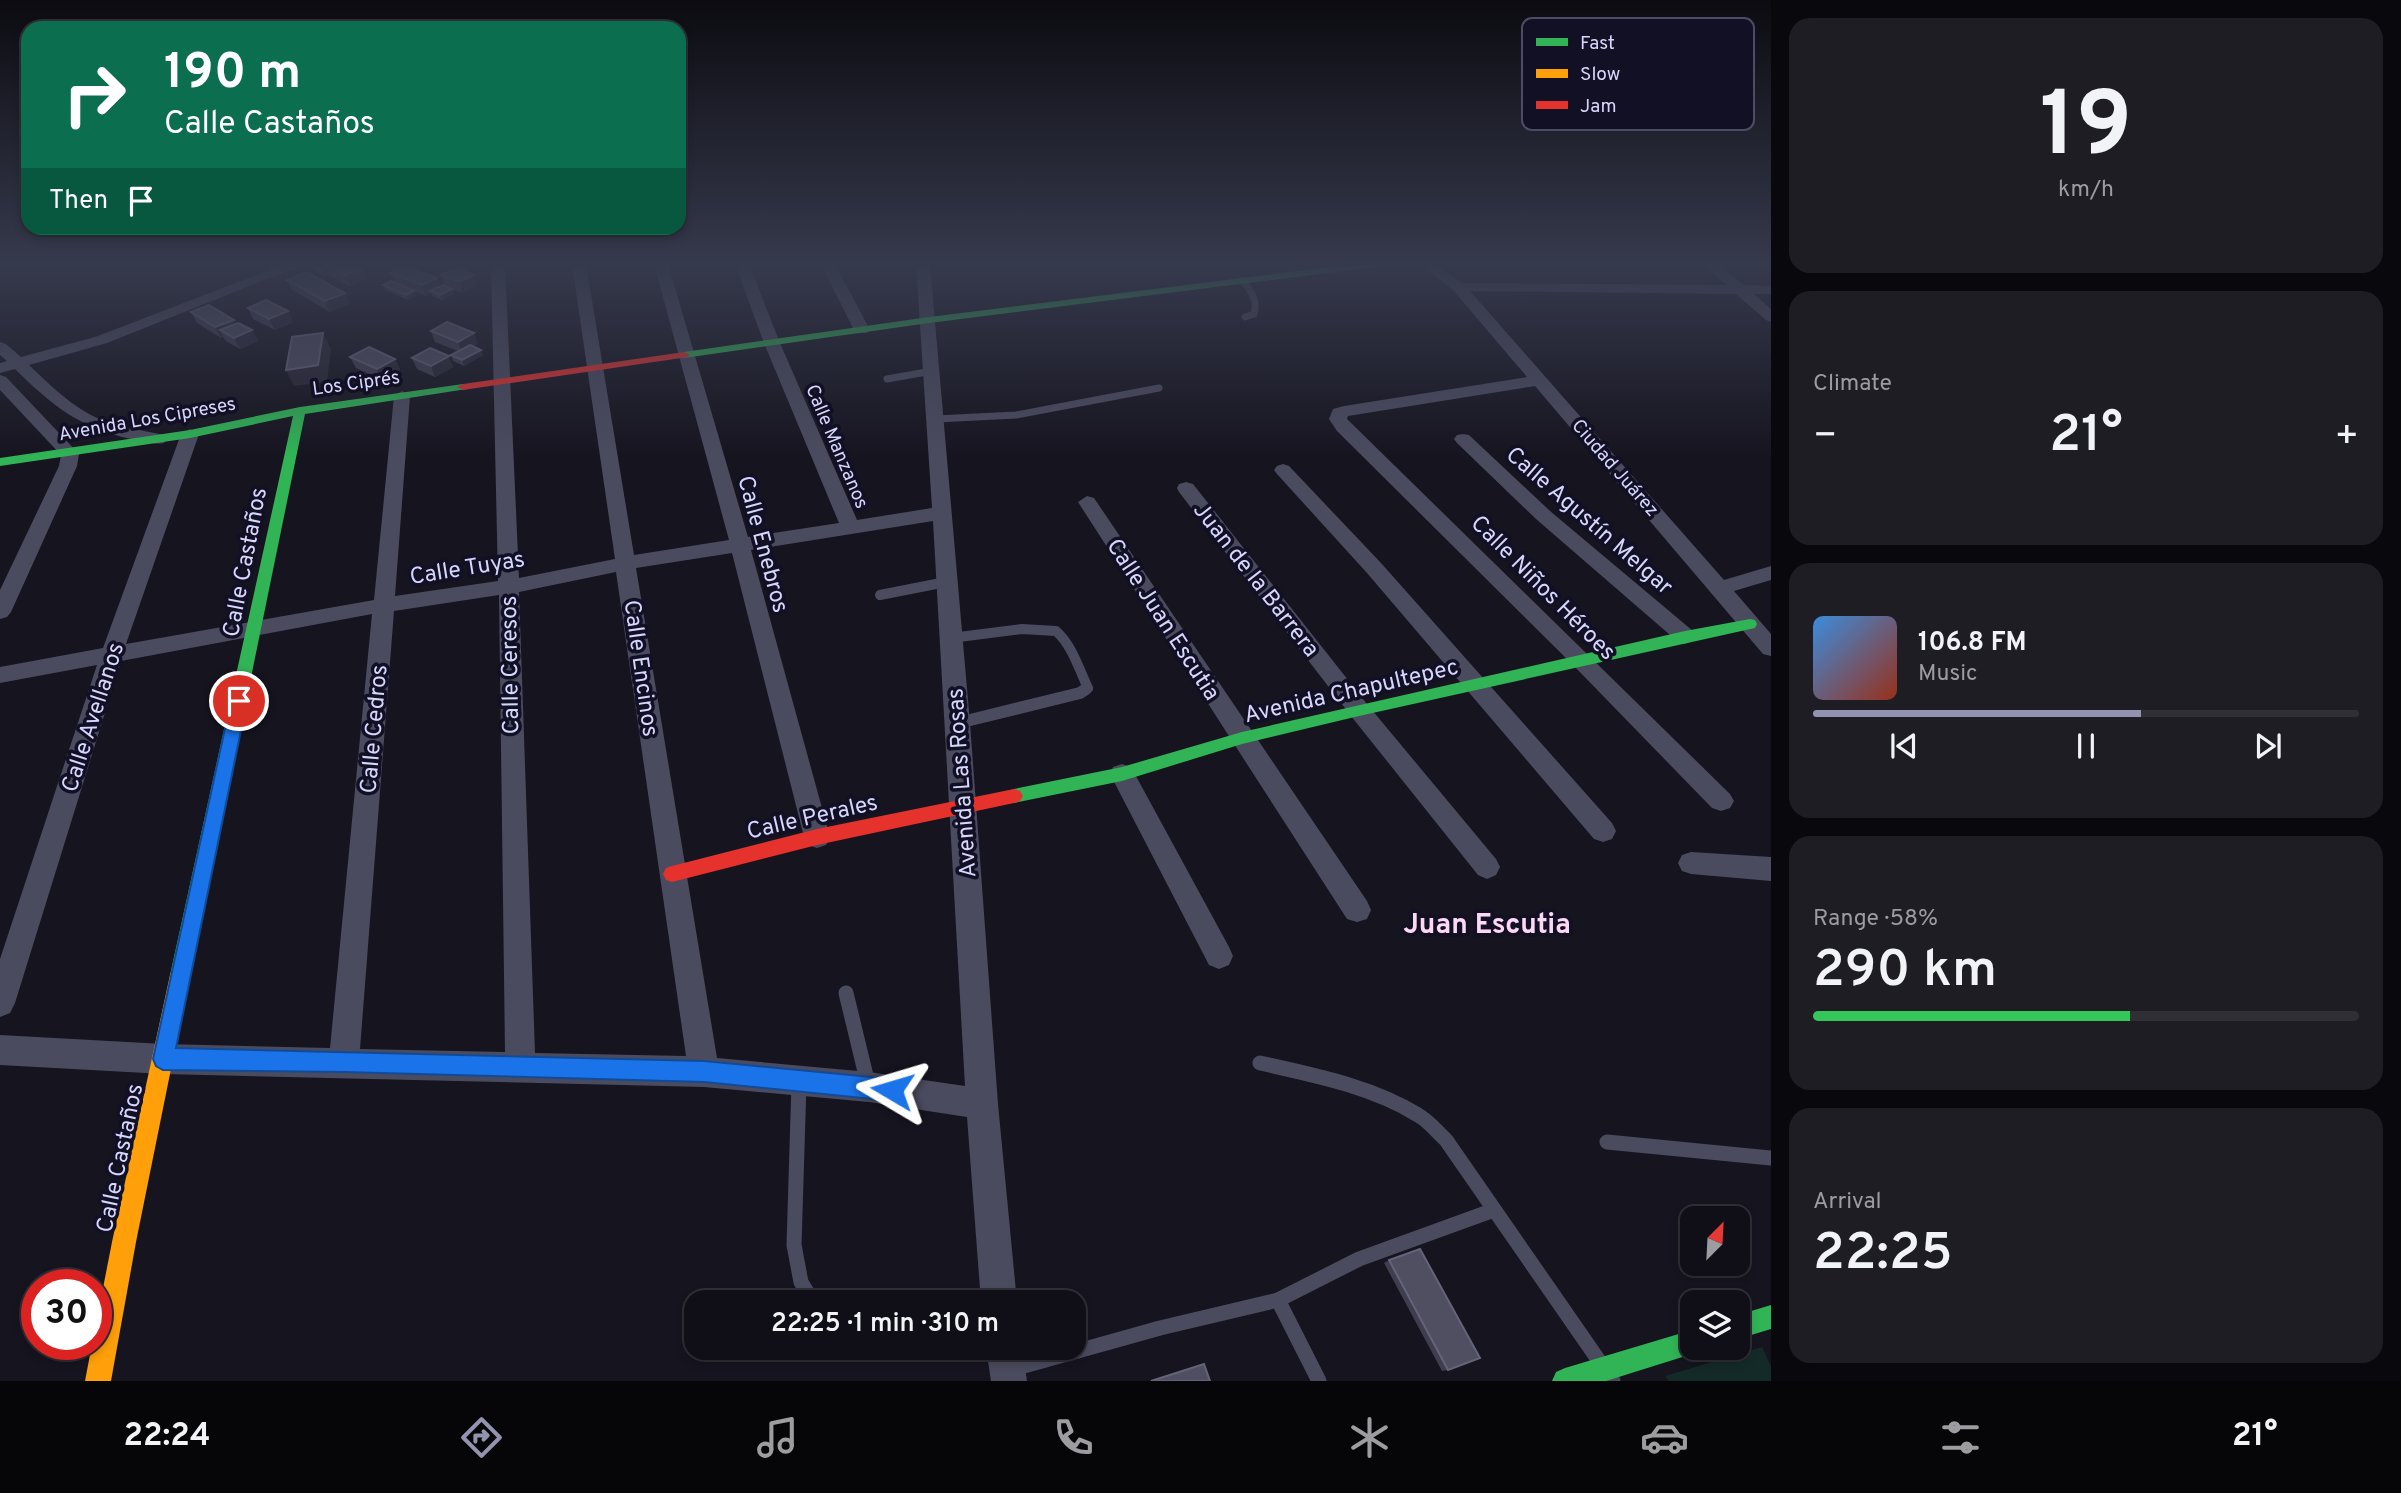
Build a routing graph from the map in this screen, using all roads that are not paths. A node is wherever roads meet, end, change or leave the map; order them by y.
1 (131, 328) edge
2 (501, 328) edge
3 (589, 328) edge
4 (679, 328) edge
5 (766, 328) edge
6 (872, 328) edge
7 (929, 328) edge
8 (1495, 328) edge
9 (862, 330) joint
10 (772, 343) junction
11 (0, 347) edge
12 (686, 355) junction
13 (17, 362) junction
14 (0, 368) edge
15 (595, 369) junction
16 (932, 371) junction
17 (887, 379) dead end
18 (0, 380) edge
19 (1541, 380) junction
20 (504, 382) junction
21 (1158, 388) dead end
22 (402, 397) junction
23 (300, 411) junction
24 (1344, 411) joint
25 (936, 419) junction
26 (190, 434) junction
27 (158, 439) junction
28 (1463, 439) dead end
29 (70, 454) junction
30 (0, 462) edge
31 (1283, 470) dead end
32 (1186, 488) dead end
33 (1087, 502) dead end
34 (942, 513) junction
35 (850, 527) junction
36 (740, 544) junction
37 (626, 563) junction
38 (1771, 573) edge
39 (946, 582) junction
40 (507, 587) junction
41 (1720, 588) junction
42 (880, 595) dead end
43 (384, 606) junction
44 (0, 612) edge
45 (1751, 624) junction
46 (254, 629) junction
47 (1685, 636) junction
48 (951, 638) junction
49 (1771, 648) edge
50 (112, 654) junction
51 (1582, 660) junction
52 (0, 675) edge
53 (1476, 684) junction
54 (1359, 710) junction
55 (958, 723) junction
56 (1242, 738) junction
57 (1122, 774) junction
58 (1721, 801) dead end
59 (963, 805) junction
60 (1603, 831) dead end
61 (817, 837) junction
62 (1691, 863) dead end
63 (1487, 867) dead end
64 (1771, 869) edge
65 (672, 874) junction
66 (1357, 910) dead end
67 (1219, 956) dead end
68 (846, 992) dead end
69 (0, 1003) edge
70 (0, 1050) edge
71 (163, 1059) junction
72 (344, 1061) junction
73 (1260, 1063) dead end
74 (520, 1067) junction
75 (704, 1072) junction
76 (799, 1080) junction
77 (869, 1087) junction
78 (982, 1104) junction
79 (1607, 1142) dead end
80 (1771, 1158) edge
81 (1494, 1210) junction
82 (806, 1290) edge
83 (998, 1290) edge
84 (1278, 1300) junction
85 (1771, 1317) edge
86 (1750, 1323) edge
87 (1680, 1347) edge
88 (1007, 1367) edge
89 (1609, 1375) edge
90 (98, 1381) edge
91 (1320, 1381) edge
92 (1565, 1381) edge

1 - 13 street
2 - 20 street, Calle Ceresos
3 - 15 street, Calle Encinos
4 - 12 street, Calle Enebros
5 - 10 street, Calle Manzanos
6 - 9 street, Los Ciprés
7 - 16 street, Avenida Las Rosas
8 - 19 street, Ciudad Juárez
9 - 10 street, Los Ciprés
10 - 12 street, Los Ciprés
10 - 35 street, Calle Manzanos
11 - 13 street
12 - 15 street, Los Ciprés
12 - 36 street, Calle Enebros
13 - 14 street
13 - 27 street
15 - 20 street, Los Ciprés
15 - 37 street, Calle Encinos
16 - 17 lane
16 - 25 street, Avenida Las Rosas
18 - 29 street
19 - 24 street
19 - 41 street, Ciudad Juárez
20 - 22 street, Los Ciprés
20 - 40 street, Calle Ceresos
21 - 25 lane
22 - 23 street, Los Ciprés
22 - 43 street, Calle Cedros
23 - 26 street, Avenida Los Cipreses
23 - 46 street, Calle Castaños
24 - 51 street, Calle Niños Héroes
25 - 34 street, Avenida Las Rosas
26 - 27 street, Avenida Los Cipreses
26 - 50 street, Calle Avellanos
27 - 29 street, Avenida Los Cipreses
28 - 47 street, Calle Agustín Melgar
29 - 30 street, Avenida Los Cipreses
29 - 44 street
31 - 53 street
32 - 54 street, Juan de la Barrera
33 - 56 street, Calle Juan Escutia
34 - 35 street, Calle Tuyas
34 - 39 street, Avenida Las Rosas
35 - 36 street, Calle Tuyas
36 - 37 street, Calle Tuyas
36 - 61 street, Calle Enebros
37 - 40 street, Calle Tuyas
37 - 65 street, Calle Encinos
38 - 41 street
39 - 42 lane
39 - 48 street, Avenida Las Rosas
40 - 43 street, Calle Tuyas
40 - 74 street, Calle Ceresos
41 - 45 street, Ciudad Juárez
43 - 46 street, Calle Tuyas
43 - 72 street, Calle Cedros
45 - 47 street, Avenida Chapultepec
45 - 49 street, Ciudad Juárez
46 - 50 street, Calle Tuyas
46 - 71 street, Calle Castaños
47 - 51 street, Avenida Chapultepec
48 - 55 street, Avenida Las Rosas
48 - 55 lane
50 - 52 street, Calle Tuyas
50 - 69 street, Calle Avellanos
51 - 53 street, Avenida Chapultepec
51 - 58 street, Calle Niños Héroes
53 - 54 street, Avenida Chapultepec
53 - 60 street
54 - 56 street, Avenida Chapultepec
54 - 63 street, Juan de la Barrera
55 - 59 street, Avenida Las Rosas
56 - 57 street, Avenida Chapultepec
56 - 66 street, Calle Juan Escutia
57 - 59 street, Avenida Chapultepec
57 - 67 street
59 - 61 street, Calle Perales
59 - 78 street, Avenida Las Rosas
61 - 65 street, Calle Perales
62 - 64 street
65 - 75 street, Calle Encinos
68 - 77 lane
70 - 71 street
71 - 72 street
71 - 90 street, Calle Castaños
72 - 74 street
73 - 81 lane
74 - 75 street
75 - 76 street
76 - 77 street
76 - 82 lane
77 - 78 street
78 - 83 street, Avenida Las Rosas
79 - 80 lane
81 - 84 lane
81 - 89 lane
84 - 88 lane
84 - 91 lane
85 - 86 street
87 - 89 street
89 - 92 street

